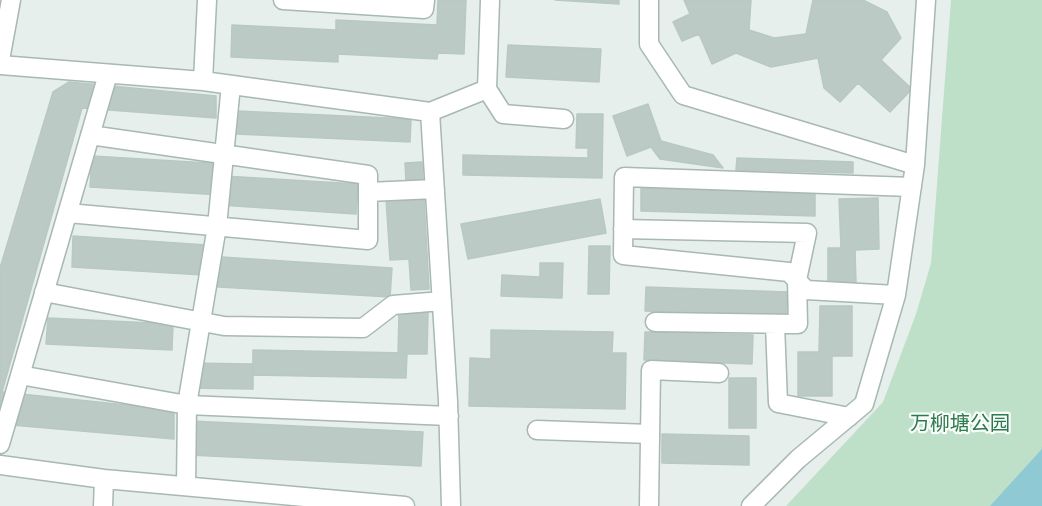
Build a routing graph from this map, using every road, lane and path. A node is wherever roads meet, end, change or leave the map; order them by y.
1 (11, 0) edge
2 (207, 0) edge
3 (283, 0) edge
4 (425, 0) edge
5 (490, 0) edge
6 (649, 0) edge
7 (926, 0) edge
8 (0, 60) edge
9 (0, 65) edge
10 (108, 74) junction
11 (203, 81) junction
12 (231, 85) junction
13 (487, 89) junction
14 (430, 112) junction
15 (564, 119) dead end
16 (90, 135) junction
17 (224, 155) junction
18 (915, 165) junction
19 (912, 187) junction
20 (435, 189) junction
21 (368, 192) junction
22 (68, 213) junction
23 (217, 226) junction
24 (623, 229) junction
25 (797, 280) junction
26 (44, 292) junction
27 (896, 295) junction
28 (442, 301) junction
29 (201, 321) junction
30 (655, 322) dead end
31 (775, 324) junction
32 (718, 373) dead end
33 (20, 375) junction
34 (187, 405) junction
35 (449, 416) junction
36 (849, 417) junction
37 (537, 430) dead end
38 (650, 434) junction
39 (0, 444) edge
40 (0, 465) edge
41 (104, 479) junction
42 (186, 486) junction
43 (284, 500) edge
44 (103, 506) edge
45 (405, 506) edge
46 (451, 506) edge
47 (649, 506) edge
48 (752, 506) edge

1 - 8 street
2 - 11 street
3 - 4 street
5 - 13 street
6 - 18 street
7 - 18 street
9 - 10 street
10 - 11 street
10 - 16 street
11 - 12 street
12 - 14 street
12 - 17 street
13 - 14 street
13 - 15 street
14 - 20 street
16 - 17 street
16 - 22 street
17 - 21 street
17 - 23 street
18 - 19 street
19 - 24 street
19 - 27 street
20 - 21 street
20 - 28 street
21 - 23 street
22 - 23 street
22 - 26 street
23 - 29 street
24 - 25 street
24 - 25 street
25 - 27 street
25 - 31 street
26 - 29 street
26 - 33 street
27 - 36 street
28 - 29 street
28 - 35 street
29 - 34 street
30 - 31 street
31 - 36 street
32 - 38 street
33 - 34 street
33 - 39 street
34 - 35 street
34 - 42 street
35 - 46 street
36 - 48 street
37 - 38 street
38 - 47 street
40 - 41 street
41 - 42 street
41 - 44 street
42 - 43 street
43 - 45 street

